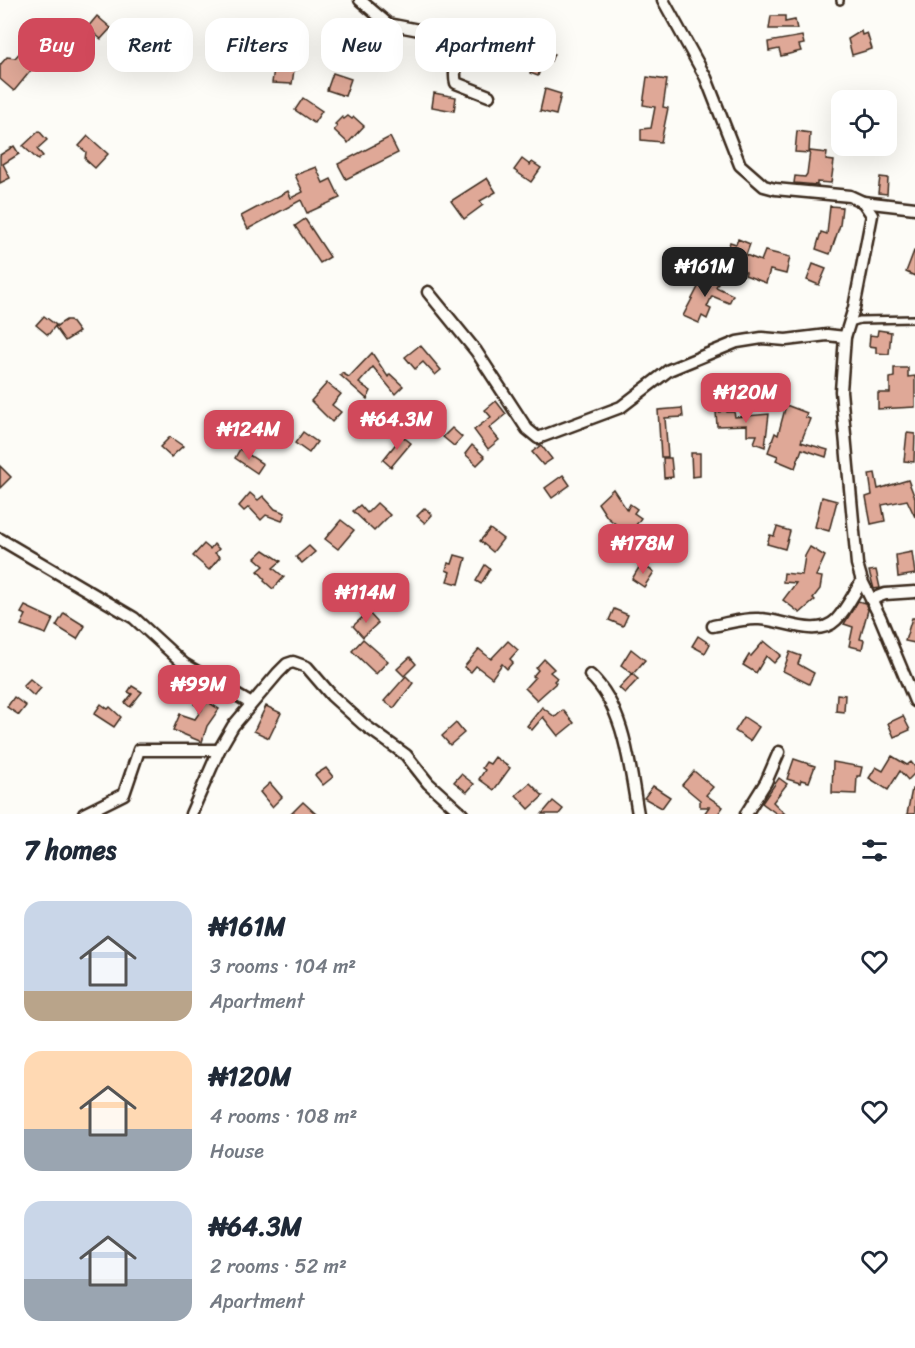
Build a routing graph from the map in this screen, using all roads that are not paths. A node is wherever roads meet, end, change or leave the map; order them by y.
1 (360, 0) edge
2 (663, 0) edge
3 (489, 96) dead end
4 (863, 202) junction
5 (915, 208) edge
6 (428, 292) dead end
7 (915, 319) edge
8 (849, 324) junction
9 (845, 337) junction
10 (0, 539) edge
11 (862, 581) junction
12 (915, 592) edge
13 (872, 599) junction
14 (713, 626) dead end
15 (590, 675) dead end
16 (915, 701) edge
17 (250, 703) junction
18 (219, 750) junction
19 (779, 752) dead end
20 (84, 814) edge
21 (191, 814) edge
22 (462, 814) edge
23 (638, 814) edge
24 (746, 814) edge

1 - 3 street
2 - 4 street
4 - 5 street
4 - 8 street
6 - 9 street
7 - 8 lane
8 - 9 street
9 - 11 street
10 - 17 street
11 - 13 street
11 - 14 street
12 - 13 street
13 - 16 street
15 - 23 street
17 - 18 street
17 - 22 street
18 - 20 street
18 - 21 street
19 - 24 street

